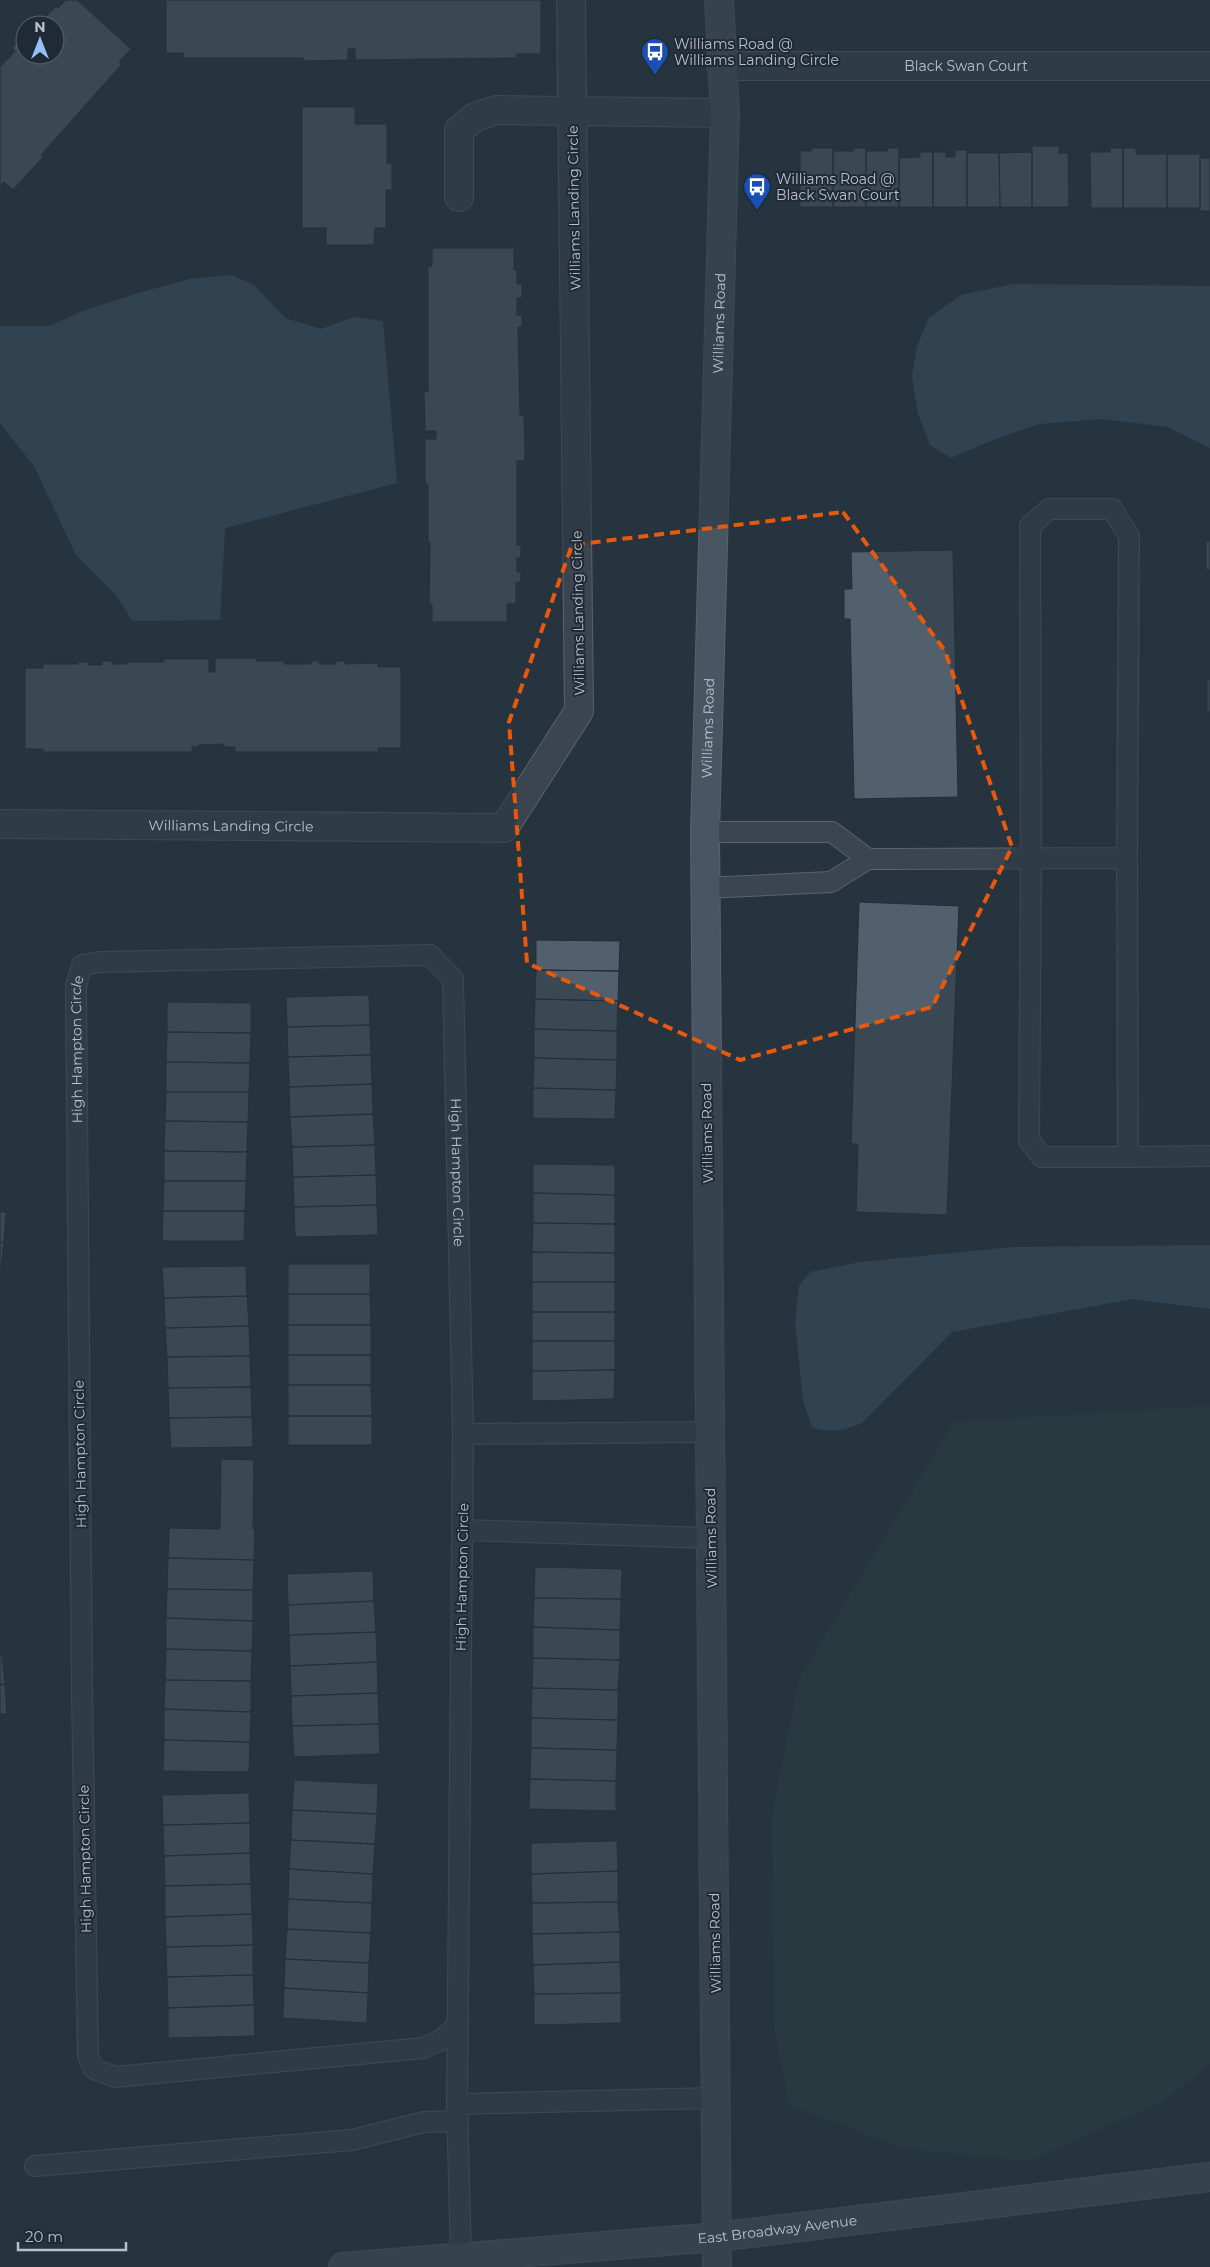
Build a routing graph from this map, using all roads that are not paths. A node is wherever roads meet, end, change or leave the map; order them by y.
1 (571, 0) edge
2 (719, 0) edge
3 (721, 66) junction
4 (1210, 66) edge
5 (573, 112) junction
6 (725, 113) junction
7 (459, 197) dead end
8 (0, 824) edge
9 (704, 832) junction
10 (1031, 858) junction
11 (1127, 858) junction
12 (868, 859) junction
13 (705, 888) junction
14 (1210, 1156) edge
15 (1128, 1157) junction
16 (710, 1432) junction
17 (463, 1434) junction
18 (462, 1530) junction
19 (711, 1538) junction
20 (457, 2026) junction
21 (716, 2098) junction
22 (458, 2112) junction
23 (35, 2166) dead end
24 (1210, 2177) edge
25 (717, 2238) junction
26 (461, 2258) junction
27 (343, 2267) edge
28 (717, 2267) edge

1 - 5 street, Williams Landing Circle
2 - 3 street, Williams Road
3 - 4 street, Black Swan Court
3 - 6 street, Williams Road
5 - 6 street, Williams Landing Circle
5 - 7 street, Williams Landing Circle
5 - 8 street, Williams Landing Circle
6 - 9 street, Williams Road
9 - 12 lane
9 - 13 street, Williams Road
10 - 11 lane
10 - 11 lane
10 - 12 lane
10 - 15 lane
11 - 15 lane
12 - 13 lane
13 - 16 street, Williams Road
14 - 15 lane
16 - 17 lane
16 - 19 street, Williams Road
17 - 18 lane, High Hampton Circle
17 - 20 lane, High Hampton Circle
18 - 19 lane
18 - 20 lane, High Hampton Circle
19 - 21 street, Williams Road
20 - 22 lane
21 - 22 lane
21 - 25 street, Williams Road
22 - 23 lane
22 - 26 lane
24 - 25 street, East Broadway Avenue
25 - 26 street, East Broadway Avenue
25 - 28 street, Williams Road
26 - 27 street, East Broadway Avenue

